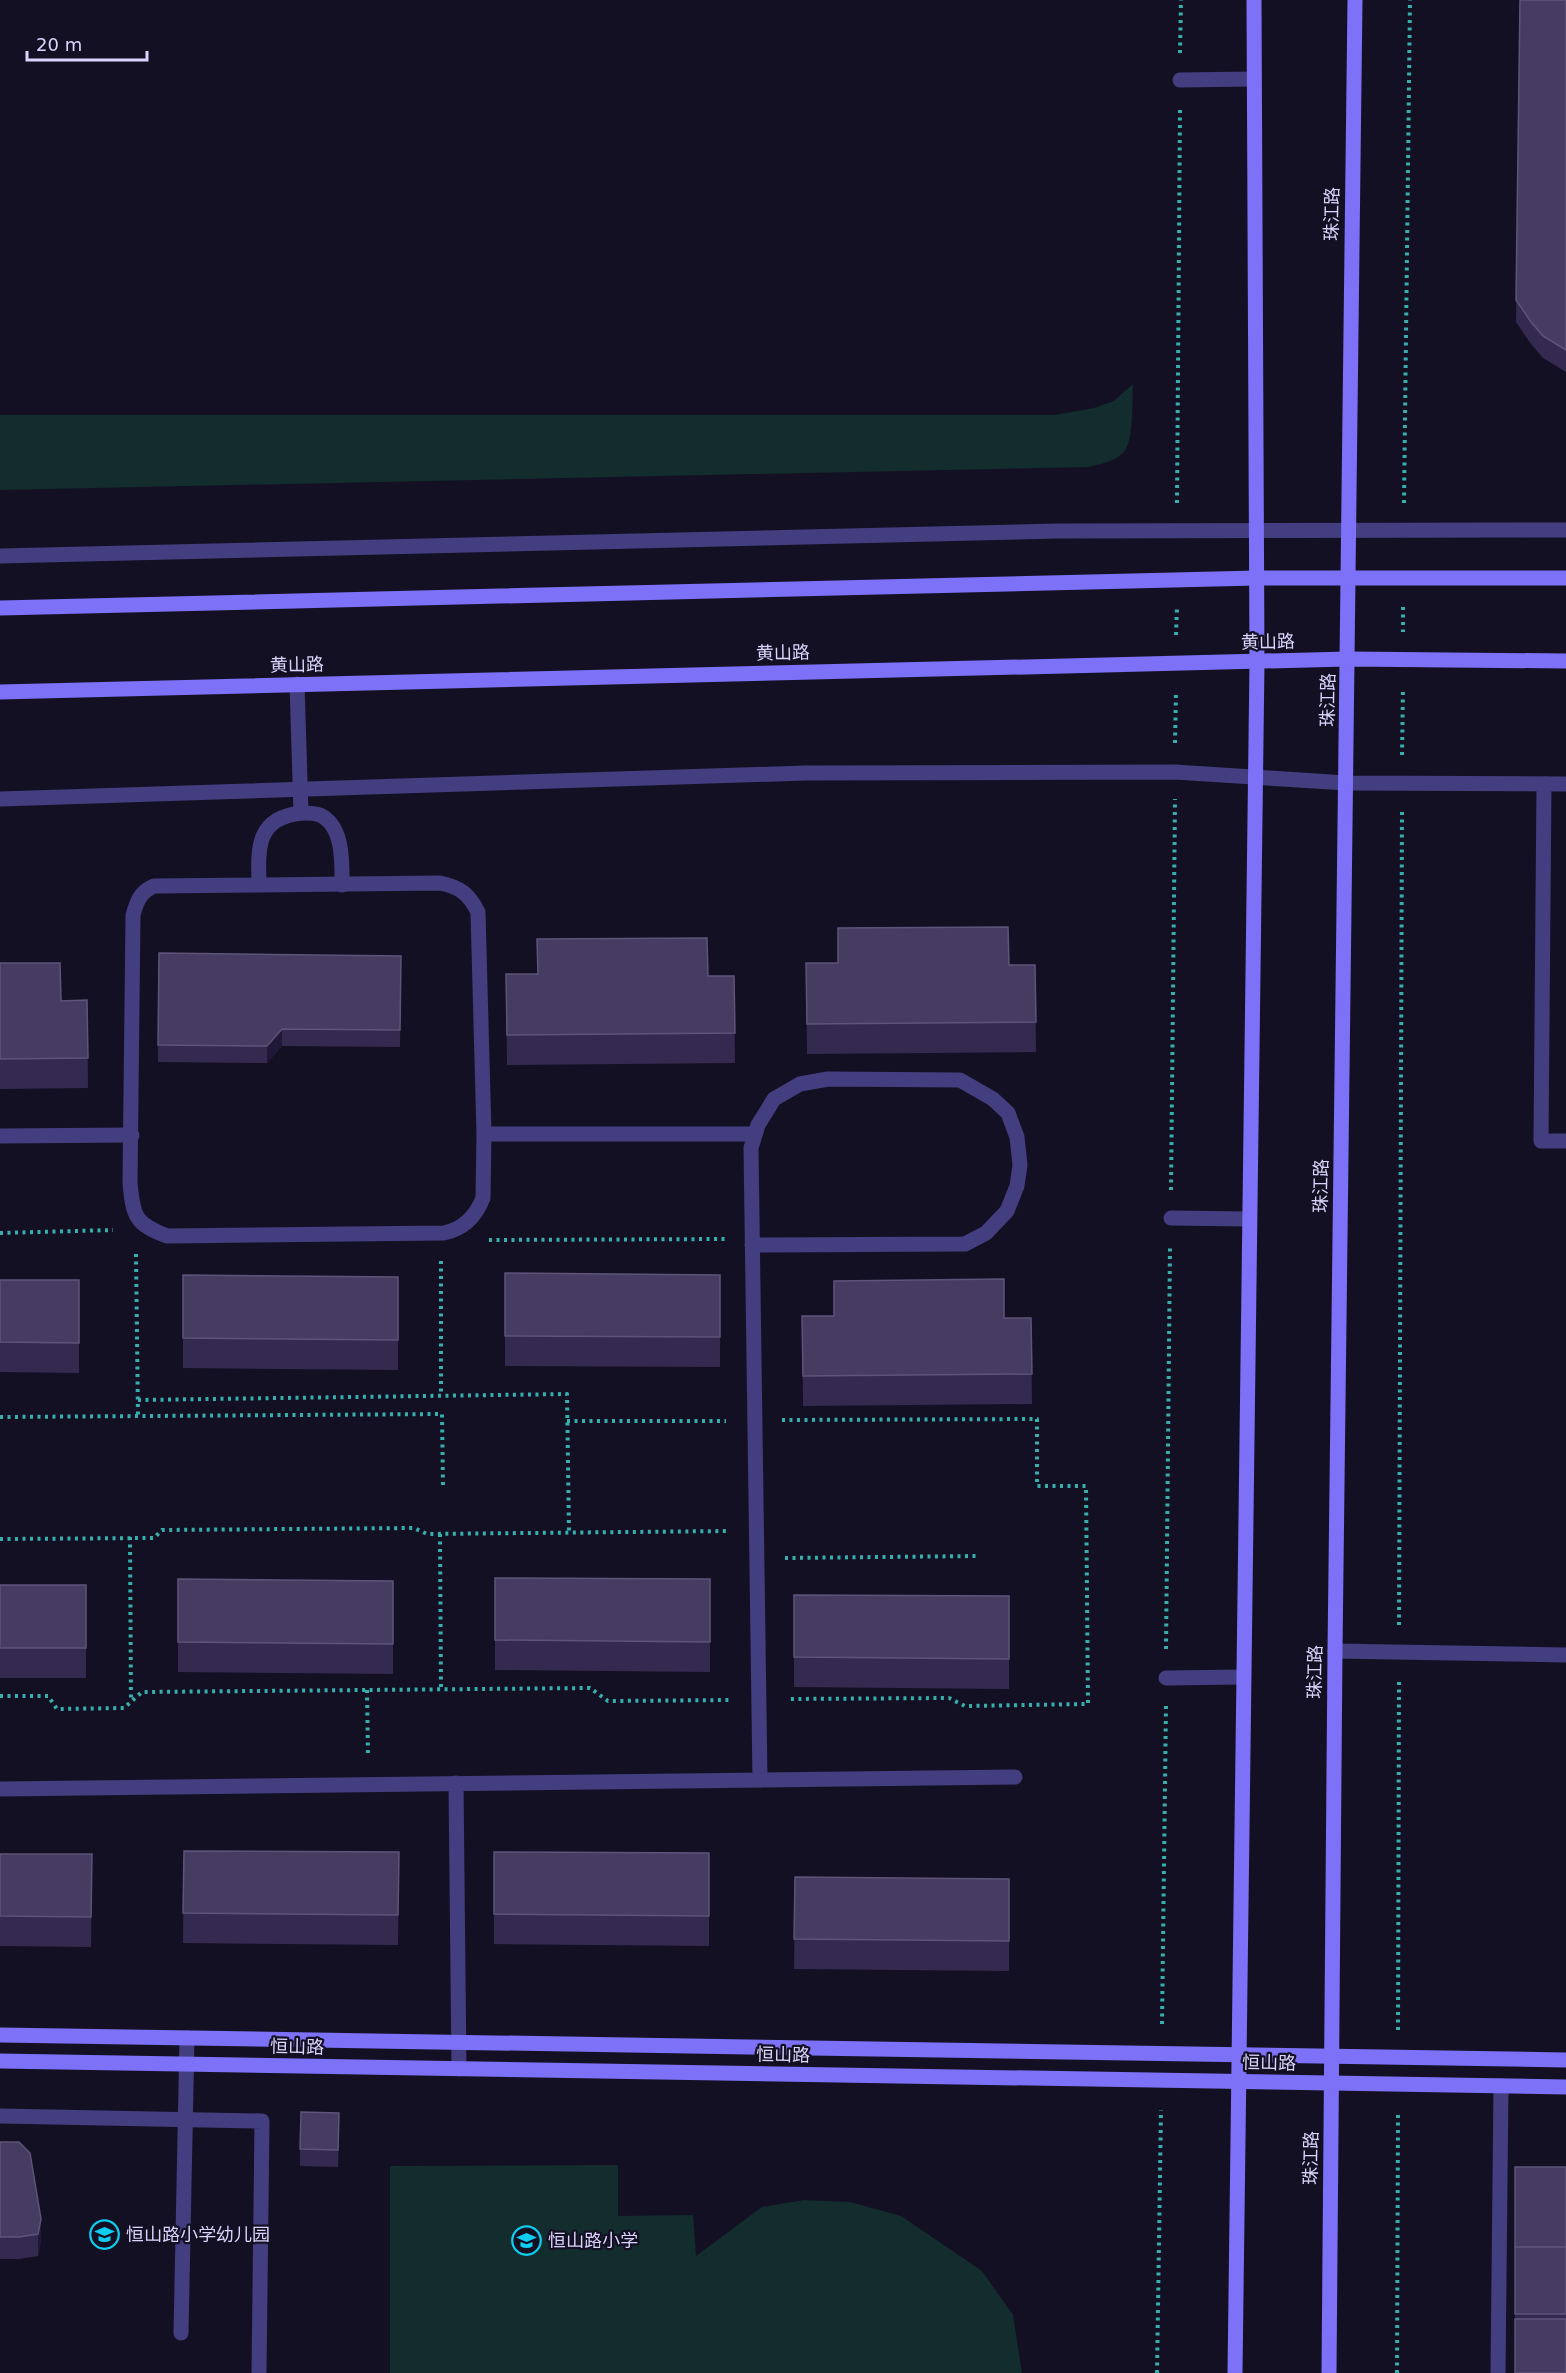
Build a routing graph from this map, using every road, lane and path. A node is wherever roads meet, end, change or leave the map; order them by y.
1 (1254, 0) edge
2 (1355, 0) edge
3 (1410, 0) edge
4 (1253, 79) junction
5 (1180, 80) dead end
6 (1347, 529) junction
7 (1404, 529) junction
8 (1256, 530) junction
9 (1566, 530) edge
10 (0, 556) edge
11 (1347, 576) junction
12 (1403, 577) junction
13 (1257, 578) junction
14 (1566, 578) edge
15 (0, 608) edge
16 (1348, 659) junction
17 (1403, 660) junction
18 (1566, 661) edge
19 (1257, 662) junction
20 (297, 684) junction
21 (0, 692) edge
22 (1255, 778) junction
23 (1346, 783) junction
24 (1402, 783) junction
25 (1544, 784) junction
26 (1566, 784) edge
27 (300, 790) junction
28 (0, 799) edge
29 (301, 813) junction
30 (259, 885) junction
31 (342, 885) junction
32 (484, 1134) junction
33 (755, 1134) junction
34 (132, 1135) junction
35 (0, 1137) edge
36 (1566, 1142) edge
37 (1171, 1218) dead end
38 (1249, 1219) junction
39 (142, 1229) junction
40 (458, 1230) junction
41 (0, 1233) edge
42 (441, 1233) junction
43 (752, 1242) junction
44 (441, 1396) junction
45 (138, 1400) junction
46 (138, 1416) junction
47 (0, 1417) edge
48 (755, 1420) junction
49 (567, 1421) junction
50 (443, 1486) dead end
51 (757, 1530) junction
52 (569, 1532) junction
53 (440, 1534) junction
54 (130, 1537) junction
55 (0, 1539) edge
56 (980, 1556) dead end
57 (758, 1558) junction
58 (1335, 1652) junction
59 (1399, 1653) junction
60 (1566, 1655) edge
61 (1243, 1677) junction
62 (1166, 1678) dead end
63 (441, 1689) junction
64 (366, 1690) junction
65 (0, 1696) edge
66 (759, 1700) junction
67 (131, 1702) junction
68 (1015, 1777) dead end
69 (760, 1780) junction
70 (456, 1783) junction
71 (368, 1784) junction
72 (0, 1789) edge
73 (0, 2036) edge
74 (187, 2038) junction
75 (458, 2043) junction
76 (1239, 2055) junction
77 (1331, 2056) junction
78 (1398, 2058) junction
79 (1566, 2060) edge
80 (0, 2061) edge
81 (187, 2064) junction
82 (459, 2069) junction
83 (1238, 2082) junction
84 (1331, 2083) junction
85 (1398, 2085) junction
86 (1501, 2086) junction
87 (1566, 2087) edge
88 (0, 2116) edge
89 (186, 2120) junction
90 (181, 2333) dead end
91 (259, 2373) edge
92 (1235, 2373) edge
93 (1329, 2373) edge
94 (1397, 2373) edge
95 (1498, 2373) edge

1 - 4 street
2 - 6 street, 珠江路
3 - 7 path
4 - 5 lane
4 - 8 street
6 - 7 lane
6 - 8 lane
6 - 11 street, 珠江路
7 - 9 lane
8 - 10 lane
8 - 13 street
11 - 12 street
11 - 13 street
11 - 16 street, 珠江路
12 - 14 street
12 - 17 path
13 - 15 street
13 - 19 street
16 - 17 street, 黄山路
16 - 19 street, 黄山路
16 - 23 street, 珠江路
17 - 18 street, 黄山路
17 - 24 path
19 - 20 street, 黄山路
19 - 22 street
20 - 21 street, 黄山路
20 - 27 lane
22 - 23 lane
22 - 27 lane
22 - 38 street
23 - 24 lane
23 - 58 street, 珠江路
24 - 25 lane
24 - 59 path
25 - 26 lane
25 - 36 lane
27 - 28 lane
27 - 29 lane
29 - 30 lane
29 - 31 lane
30 - 31 lane
30 - 34 lane
31 - 32 lane
32 - 33 lane
32 - 40 lane
33 - 43 lane
33 - 43 lane
34 - 35 lane
34 - 39 lane
37 - 38 lane
38 - 61 street
39 - 41 path
39 - 42 lane
39 - 45 path
40 - 42 lane
40 - 43 path
42 - 44 path
43 - 48 lane
44 - 45 path
44 - 49 path
45 - 46 path
46 - 47 path
46 - 50 path
48 - 49 path
48 - 51 lane
48 - 66 path
49 - 52 path
51 - 52 path
51 - 57 lane
52 - 53 path
53 - 54 path
53 - 63 path
54 - 55 path
54 - 67 path
56 - 57 path
57 - 66 lane
58 - 59 lane
58 - 77 street, 珠江路
59 - 60 lane
59 - 78 path
61 - 62 lane
61 - 76 street
63 - 64 path
63 - 66 path
64 - 67 path
64 - 71 path
65 - 67 path
66 - 69 lane
68 - 69 lane
69 - 70 lane
70 - 71 lane
70 - 75 lane
71 - 72 lane
73 - 74 street, 恒山路
74 - 75 street, 恒山路
74 - 81 lane
75 - 76 street, 恒山路
75 - 82 lane
76 - 77 street, 恒山路
76 - 83 street
77 - 78 street, 恒山路
77 - 84 street, 珠江路
78 - 79 street, 恒山路
80 - 81 street, 恒山路
81 - 82 street, 恒山路
81 - 89 lane
82 - 83 street, 恒山路
83 - 84 street, 恒山路
83 - 92 street
84 - 85 street, 恒山路
84 - 93 street, 珠江路
85 - 86 street, 恒山路
85 - 94 path
86 - 87 street, 恒山路
86 - 95 lane
88 - 89 lane
89 - 90 lane
89 - 91 lane

